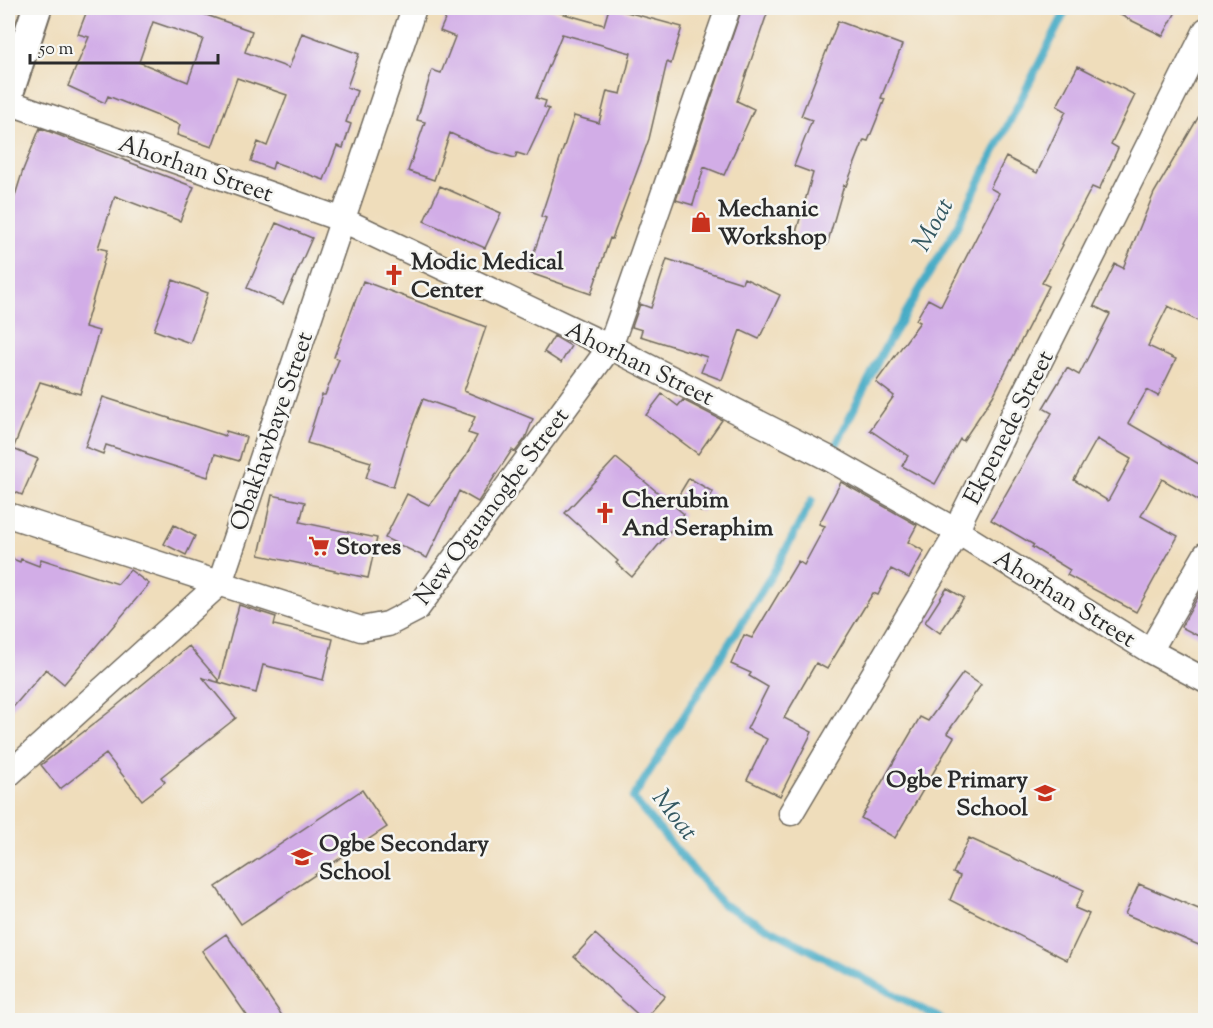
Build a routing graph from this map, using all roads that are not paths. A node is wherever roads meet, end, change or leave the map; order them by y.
1 (37, 8) edge
2 (414, 8) edge
3 (728, 8) edge
4 (1206, 30) edge
5 (8, 96) edge
6 (8, 102) edge
7 (343, 220) junction
8 (610, 347) junction
9 (8, 515) edge
10 (958, 532) junction
11 (1206, 554) edge
12 (220, 583) junction
13 (1150, 651) junction
14 (1206, 681) edge
15 (8, 775) edge
16 (791, 813) dead end

1 - 5 street
2 - 7 street, Obakhavbaye Street
3 - 8 street, New Oguanogbe Street
4 - 10 street, Ekpenede Street
6 - 7 street, Ahorhan Street
7 - 8 street, Ahorhan Street
7 - 12 street, Obakhavbaye Street
8 - 10 street, Ahorhan Street
8 - 12 street, New Oguanogbe Street
9 - 12 street, New Oguanogbe Street
10 - 13 street, Ahorhan Street
10 - 16 street, Ekpenede Street
11 - 13 street
12 - 15 street, Obakhavbaye Street
13 - 14 street, Ahorhan Street

